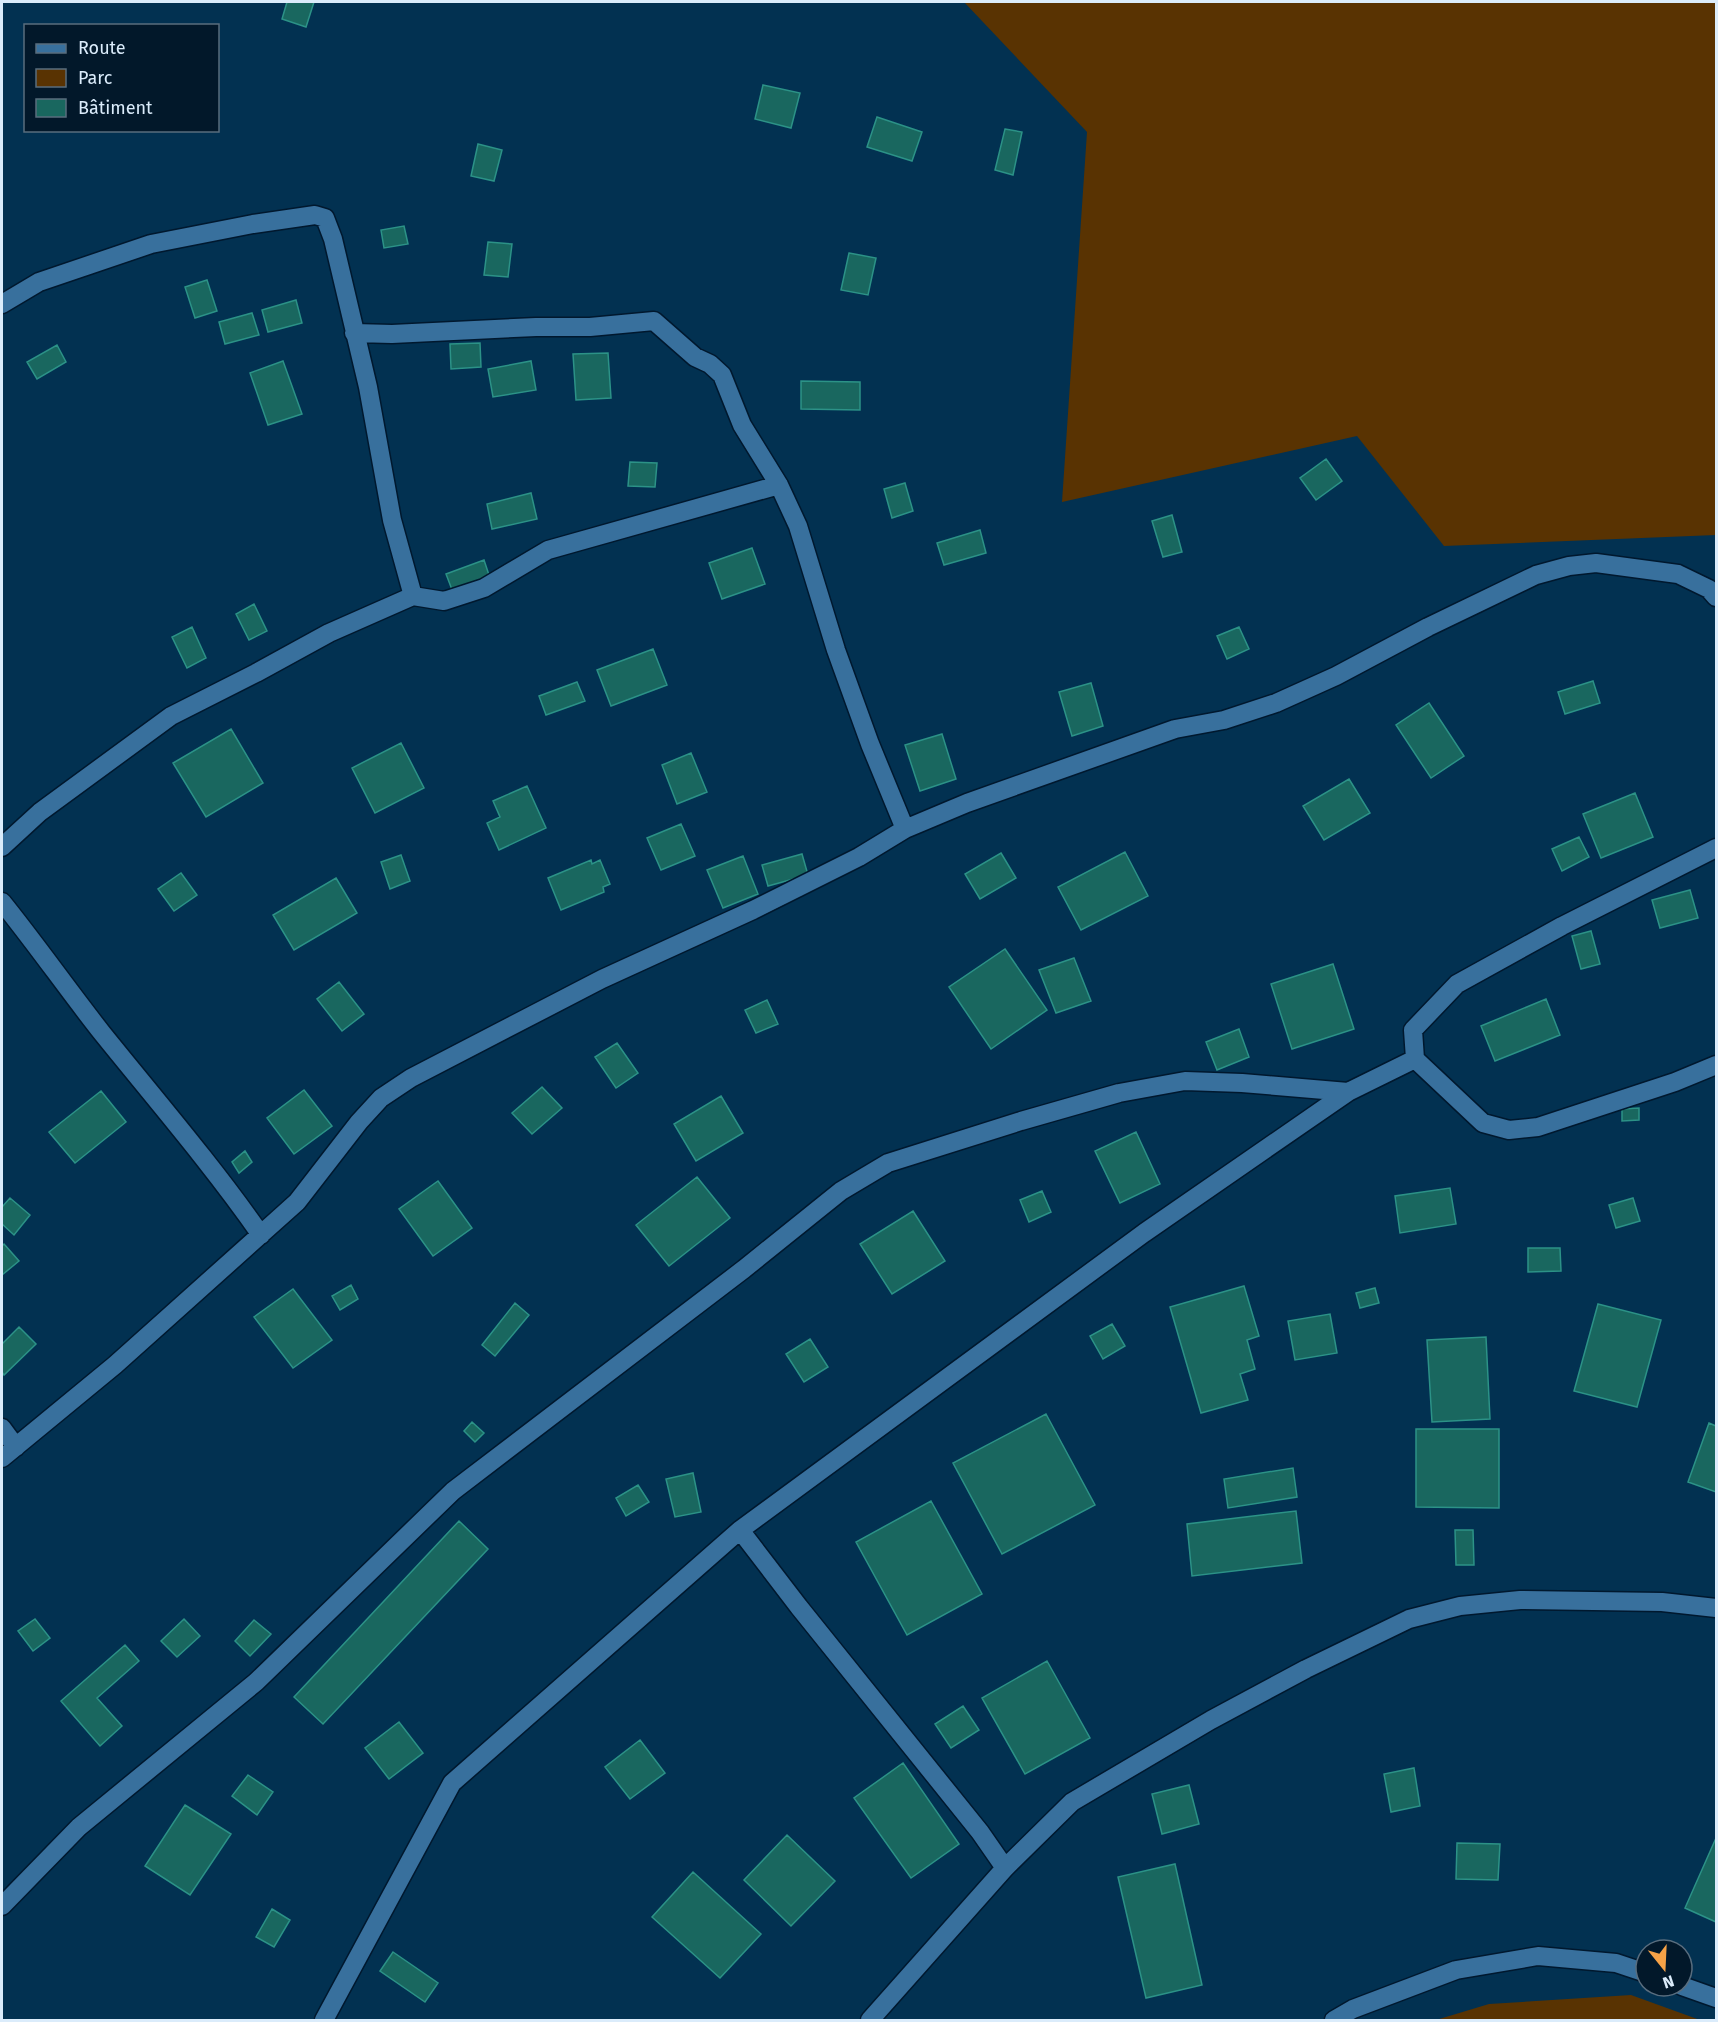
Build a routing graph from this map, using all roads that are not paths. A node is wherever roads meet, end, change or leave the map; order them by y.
1 (2, 304) edge
2 (354, 333) junction
3 (779, 485) junction
4 (412, 596) junction
5 (1716, 597) edge
6 (905, 829) junction
7 (2, 847) edge
8 (1716, 848) edge
9 (2, 902) edge
10 (1415, 1059) junction
11 (1716, 1065) edge
12 (1348, 1092) junction
13 (261, 1235) junction
14 (2, 1428) edge
15 (9, 1452) edge
16 (740, 1530) junction
17 (1716, 1608) edge
18 (1005, 1868) junction
19 (2, 1905) edge
20 (1634, 1969) edge
21 (1694, 1990) edge
22 (1716, 1998) edge
23 (324, 2020) edge
24 (870, 2020) edge
25 (1334, 2020) edge

1 - 2 street
2 - 3 street
2 - 4 street
3 - 4 street
3 - 6 street
4 - 7 street
5 - 6 street
6 - 13 street
8 - 10 street
9 - 13 street
10 - 11 street
10 - 12 street
12 - 16 street
12 - 19 street
13 - 15 street
14 - 15 street
16 - 18 street
16 - 23 street
17 - 18 street
18 - 24 street
20 - 25 street
21 - 22 street

